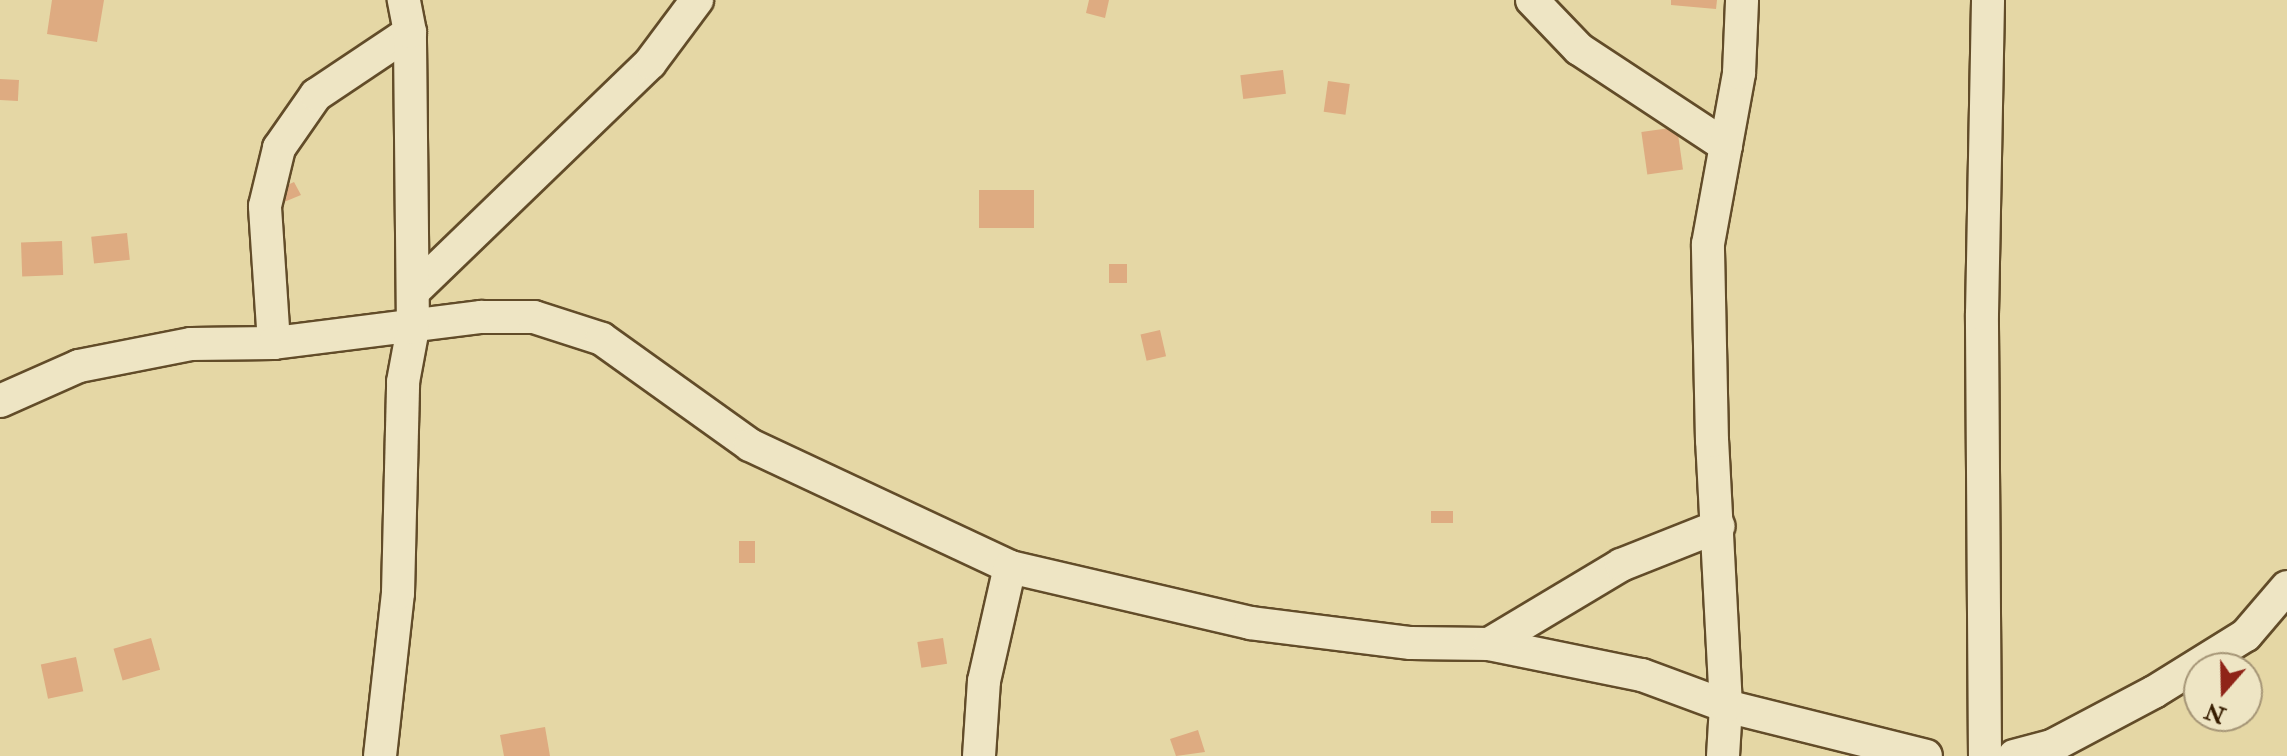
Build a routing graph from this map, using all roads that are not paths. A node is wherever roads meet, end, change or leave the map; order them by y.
1 (404, 0) edge
2 (697, 0) edge
3 (1532, 0) edge
4 (1742, 0) edge
5 (1988, 0) edge
6 (410, 32) junction
7 (1726, 146) junction
8 (414, 291) junction
9 (413, 328) junction
10 (274, 343) junction
11 (0, 401) edge
12 (1719, 526) junction
13 (1010, 567) junction
14 (2287, 587) edge
15 (1489, 644) junction
16 (1726, 706) junction
17 (380, 756) edge
18 (979, 756) edge
19 (1723, 756) edge
20 (1926, 756) edge
21 (1985, 756) edge
22 (2014, 756) edge

1 - 6 street
2 - 8 street
3 - 7 street
4 - 7 street
5 - 21 street
6 - 8 street
6 - 10 street
7 - 12 street
8 - 9 street
9 - 10 street
9 - 13 street
9 - 17 street
10 - 11 street
12 - 15 street
12 - 16 street
13 - 15 street
13 - 18 street
14 - 22 street
15 - 16 street
16 - 19 street
16 - 20 street

